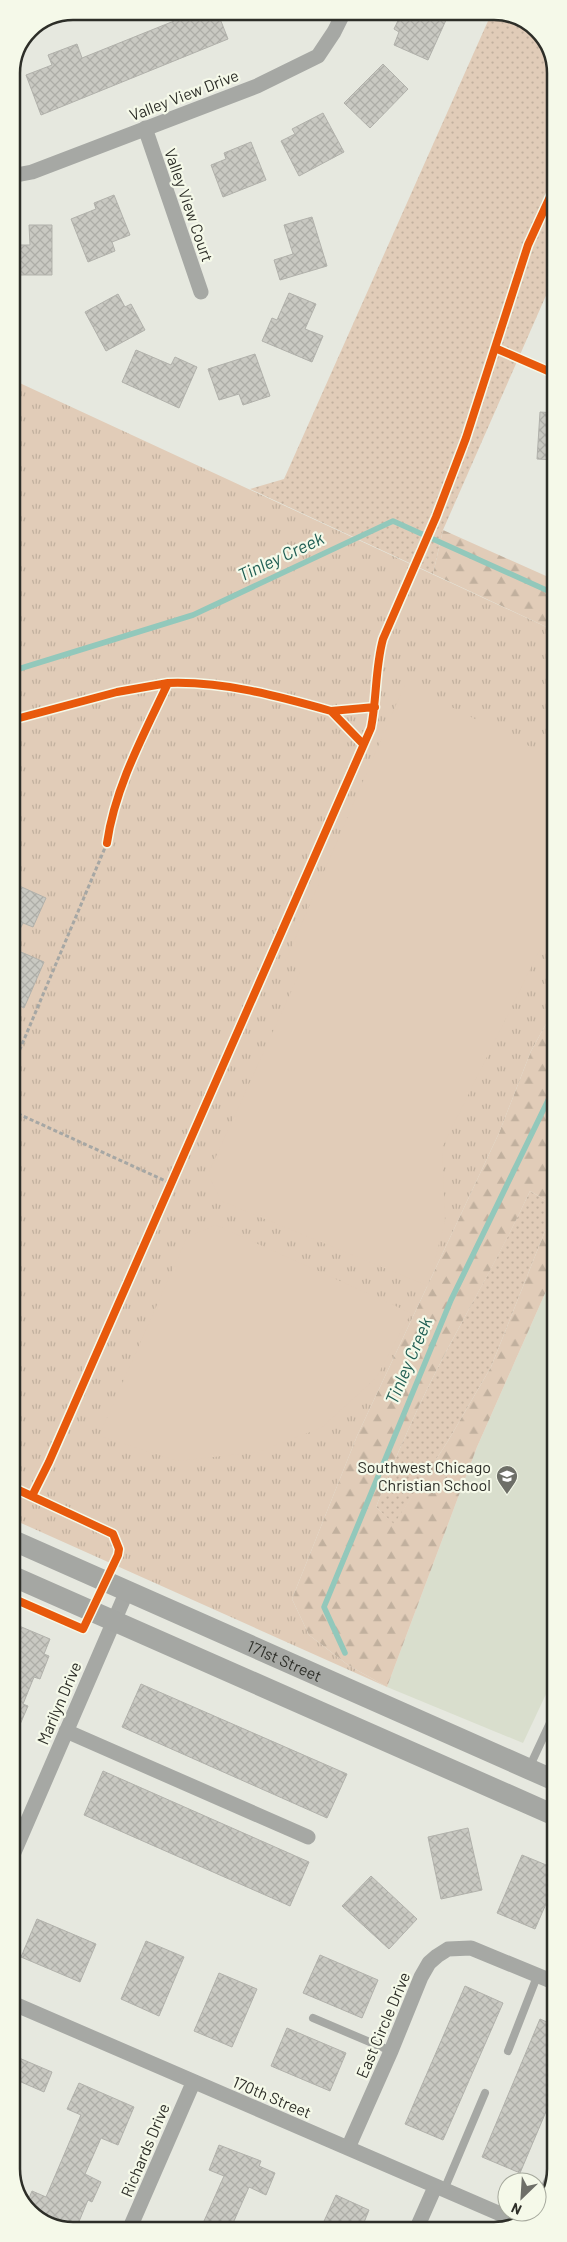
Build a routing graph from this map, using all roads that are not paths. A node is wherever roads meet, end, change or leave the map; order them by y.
1 (340, 20) edge
2 (144, 128) junction
3 (20, 174) edge
4 (201, 292) dead end
5 (20, 1544) edge
6 (20, 1579) edge
7 (127, 1591) junction
8 (114, 1620) junction
9 (547, 1729) edge
10 (66, 1732) junction
11 (528, 1769) junction
12 (547, 1777) edge
13 (547, 1812) edge
14 (308, 1837) dead end
15 (20, 1838) edge
16 (535, 1973) junction
17 (547, 1979) edge
18 (20, 2007) edge
19 (313, 2018) dead end
20 (391, 2052) junction
21 (508, 2052) dead end
22 (193, 2083) junction
23 (484, 2093) dead end
24 (348, 2148) junction
25 (439, 2189) junction
26 (497, 2213) edge
27 (132, 2222) edge
28 (420, 2222) edge

1 - 2 street, Valley View Drive
2 - 3 street, Valley View Drive
2 - 4 street, Valley View Court
5 - 7 street, 171st Street
6 - 8 street, 171st Street
7 - 8 street, Marilyn Drive
7 - 11 street, 171st Street
8 - 10 street, Marilyn Drive
8 - 13 street, 171st Street
9 - 11 lane
10 - 14 street
10 - 15 street, Marilyn Drive
11 - 12 street, 171st Street
16 - 17 street, East Circle Drive
16 - 20 street, East Circle Drive
16 - 21 lane
18 - 22 street, 170th Street
19 - 20 lane
20 - 24 street, East Circle Drive
22 - 24 street, 170th Street
22 - 27 street, Richards Drive
23 - 25 lane
24 - 25 street, 170th Street
25 - 26 street, 170th Street
25 - 28 street

